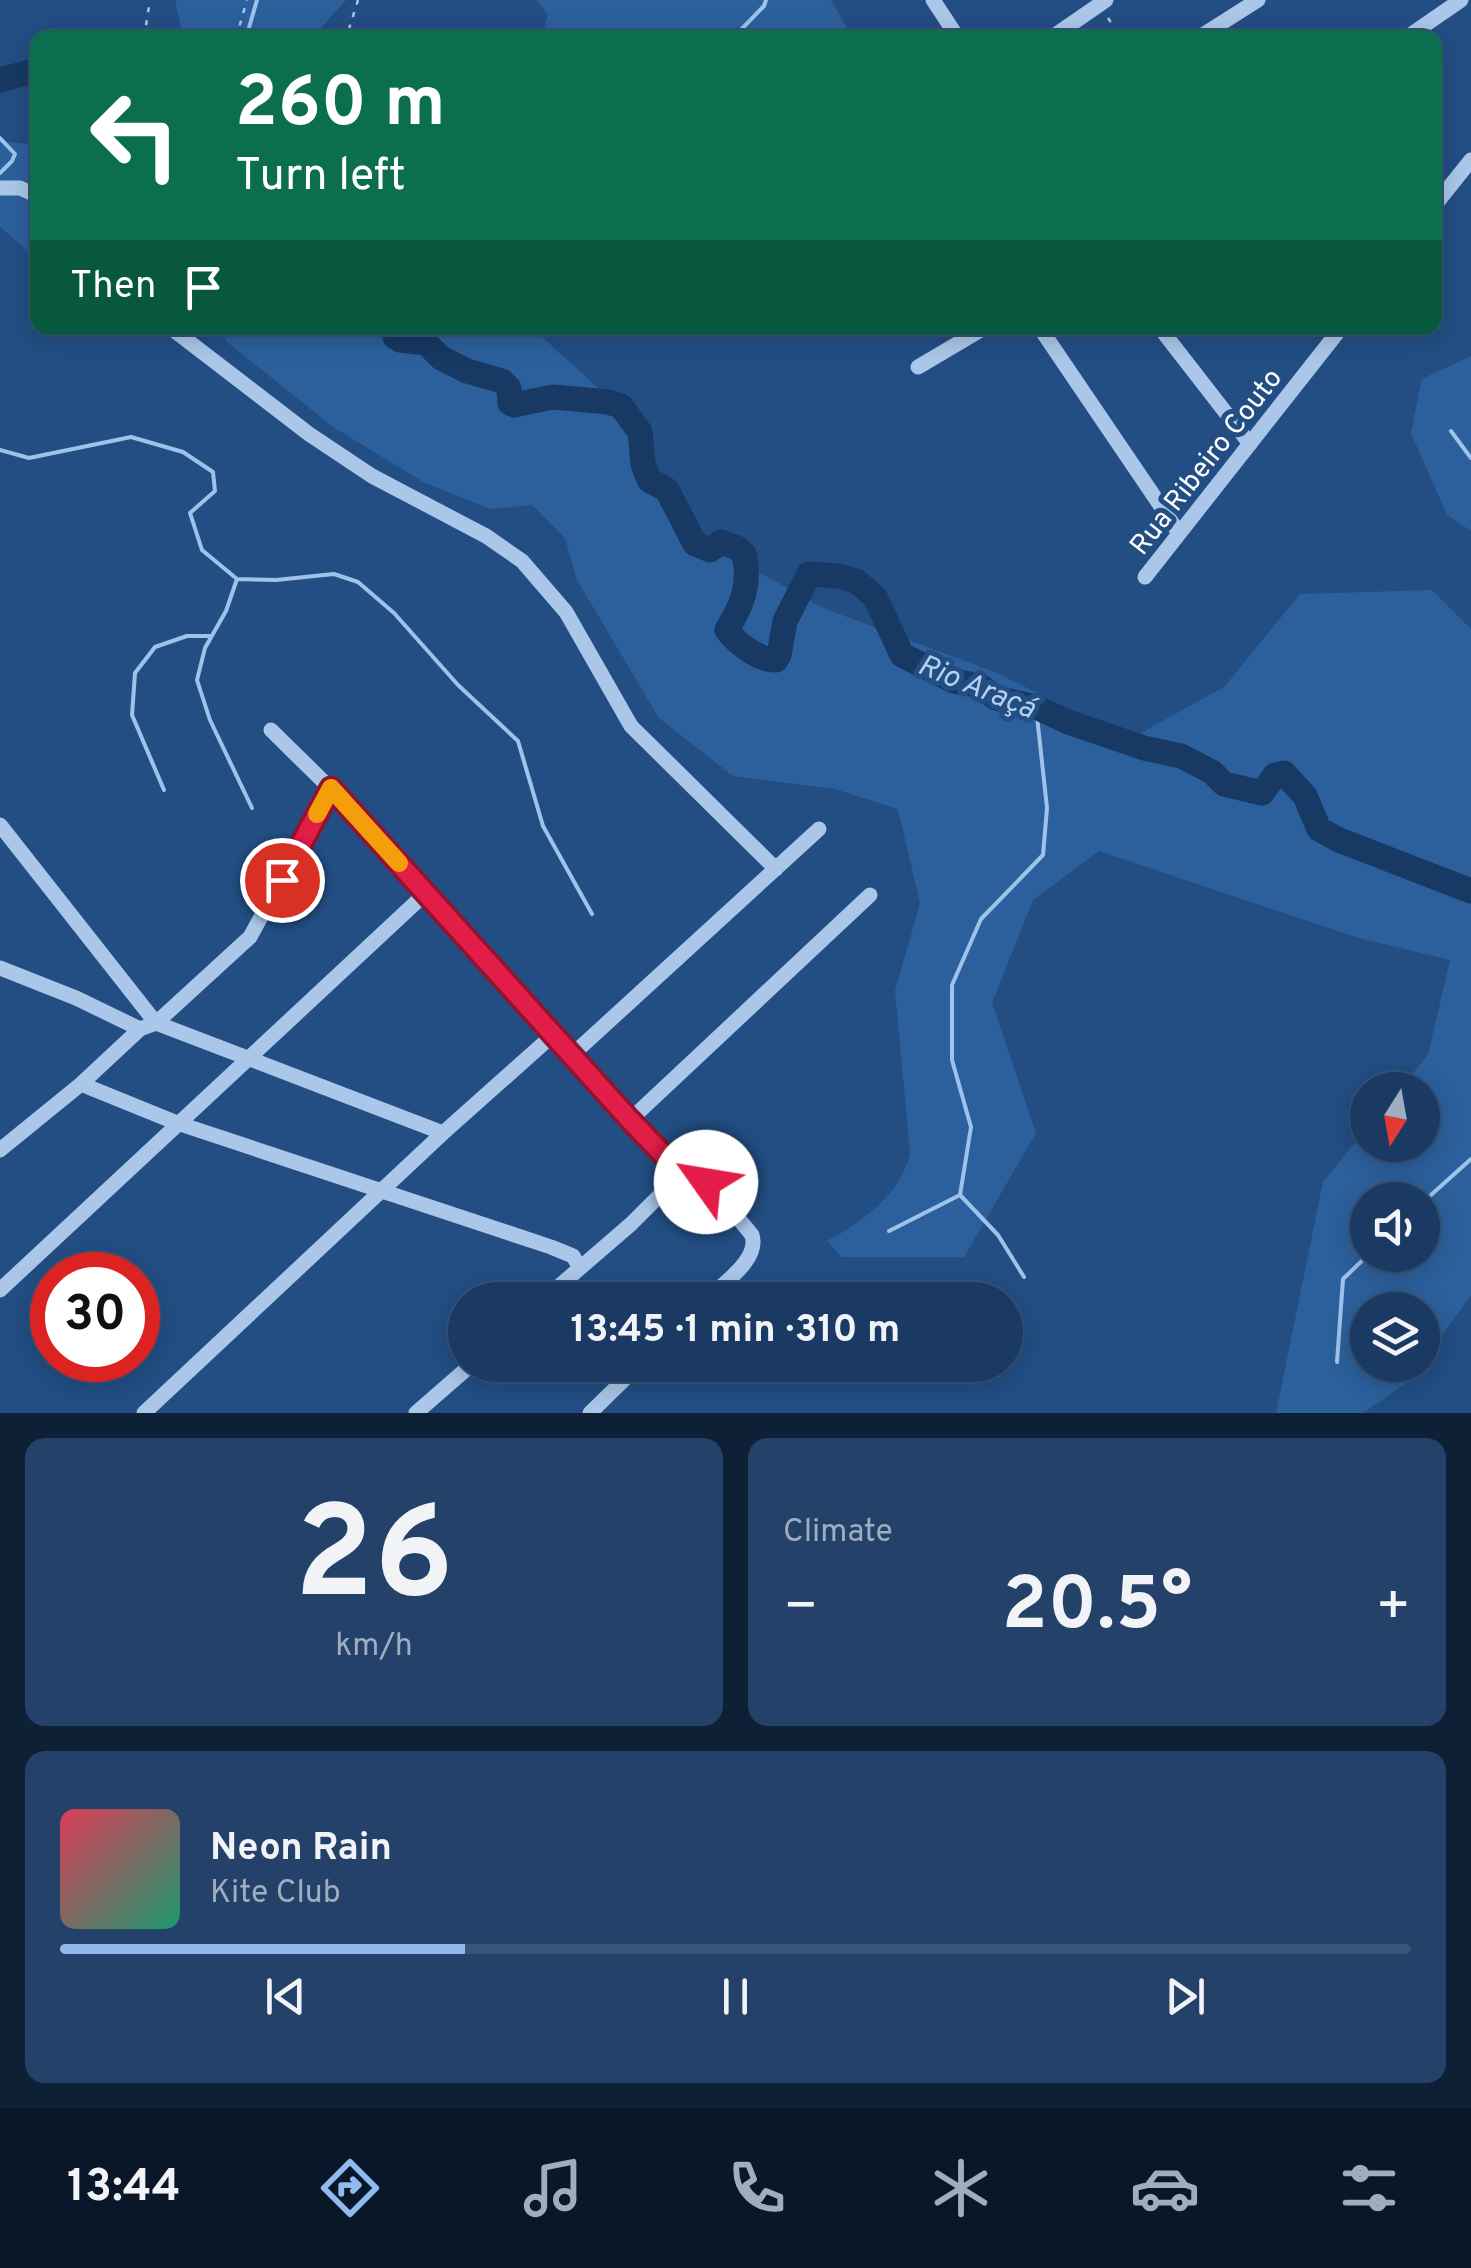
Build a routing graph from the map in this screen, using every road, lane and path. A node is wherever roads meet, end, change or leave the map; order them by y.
1 (150, 0) edge
2 (247, 0) edge
3 (358, 0) edge
4 (933, 0) edge
5 (1258, 0) edge
6 (1461, 0) edge
7 (1102, 2) edge
8 (145, 30) edge
9 (238, 30) edge
10 (347, 30) edge
11 (953, 30) edge
12 (1062, 30) edge
13 (1118, 30) edge
14 (1211, 30) edge
15 (1418, 30) edge
16 (1471, 160) edge
17 (0, 188) edge
18 (30, 192) edge
19 (1442, 196) edge
20 (181, 335) edge
21 (972, 335) edge
22 (1045, 335) edge
23 (1165, 335) edge
24 (1336, 335) edge
25 (918, 367) dead end
26 (1250, 444) junction
27 (1179, 533) junction
28 (1145, 577) dead end
29 (271, 730) dead end
30 (331, 788) junction
31 (0, 825) edge
32 (820, 829) dead end
33 (776, 869) junction
34 (426, 893) junction
35 (870, 895) dead end
36 (0, 968) edge
37 (148, 1026) junction
38 (553, 1035) junction
39 (572, 1055) junction
40 (248, 1060) junction
41 (81, 1084) junction
42 (630, 1120) junction
43 (176, 1123) junction
44 (442, 1133) junction
45 (0, 1150) edge
46 (682, 1174) junction
47 (380, 1193) junction
48 (580, 1268) junction
49 (564, 1282) edge
50 (724, 1282) edge
51 (0, 1290) edge
52 (452, 1382) edge
53 (622, 1382) edge
54 (144, 1413) edge
55 (416, 1413) edge
56 (590, 1413) edge

1 - 8 path
2 - 9 path
3 - 10 path
4 - 11 street
5 - 14 street
6 - 15 street
7 - 12 street
7 - 13 path
16 - 19 street
17 - 18 street
20 - 33 street
21 - 25 street
22 - 27 street
23 - 26 street
24 - 26 street, Rua Ribeiro Couto
26 - 27 street, Rua Ribeiro Couto
27 - 28 street, Rua Ribeiro Couto
29 - 30 street
30 - 34 street
30 - 37 street
31 - 37 street
32 - 33 street
33 - 39 street
34 - 38 street
34 - 40 street
35 - 42 street
36 - 37 street
37 - 40 street
37 - 41 street
38 - 39 street
38 - 44 street
39 - 42 street
40 - 43 street
40 - 44 street
41 - 43 street
41 - 45 street
42 - 46 street
43 - 47 street
43 - 51 street
44 - 47 street
46 - 48 street
46 - 50 street
47 - 48 street
47 - 54 street
48 - 49 street
52 - 55 street
53 - 56 street

